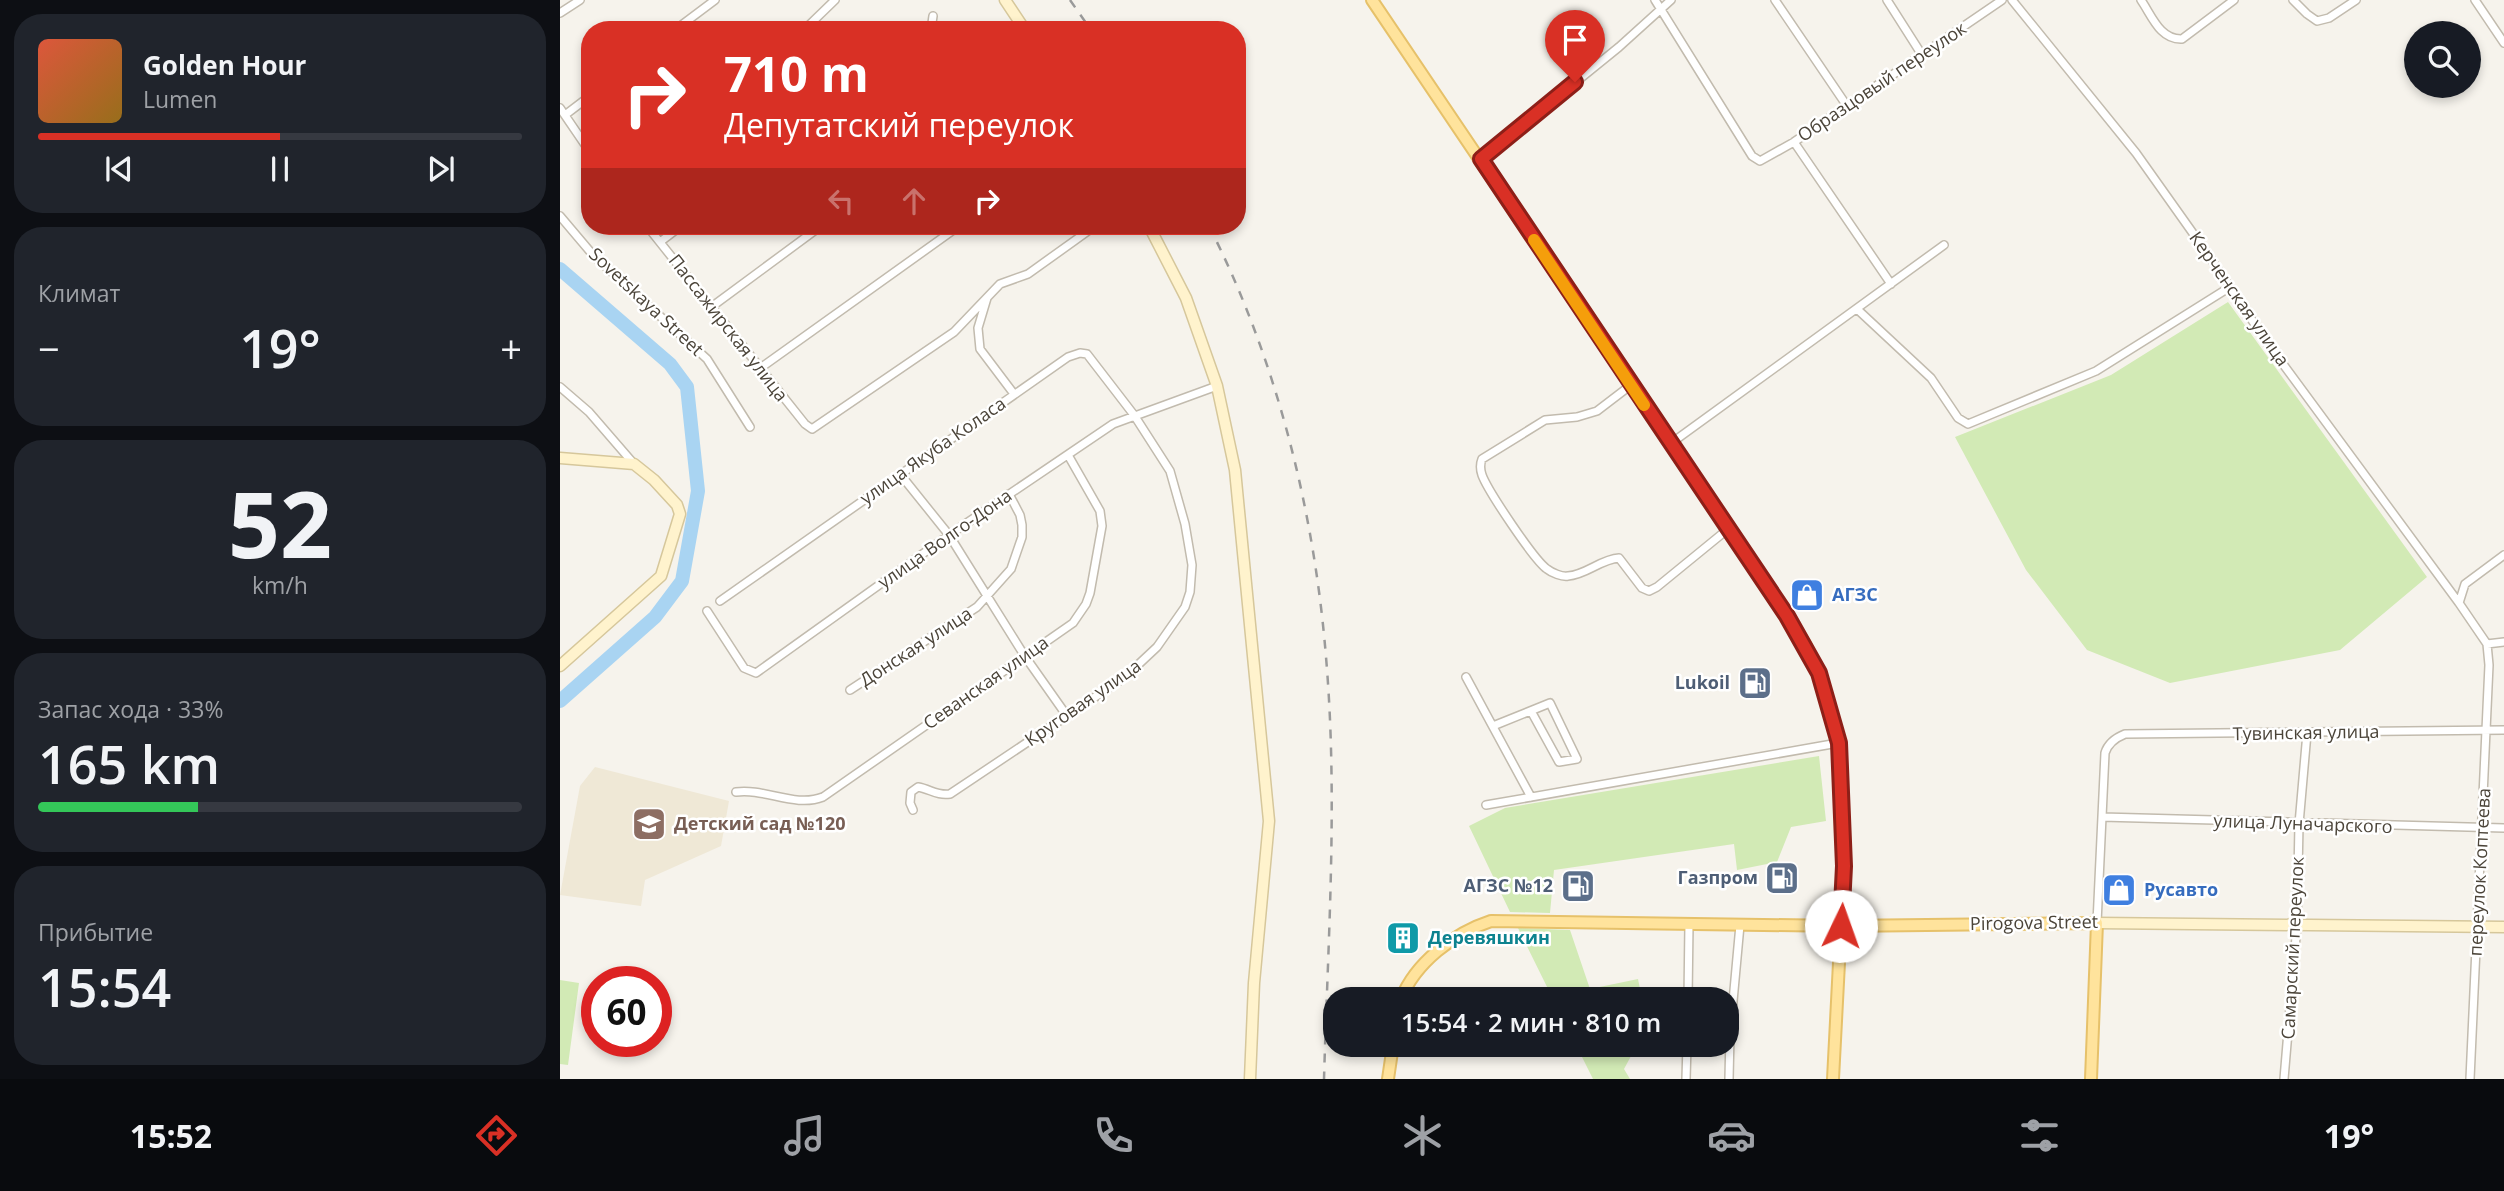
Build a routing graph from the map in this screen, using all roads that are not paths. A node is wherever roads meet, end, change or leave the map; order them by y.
1 (580, 0) edge
2 (715, 0) edge
3 (835, 0) edge
4 (1005, 0) edge
5 (1372, 0) edge
6 (1655, 0) edge
7 (1671, 0) edge
8 (1775, 0) edge
9 (1887, 0) edge
10 (2002, 0) edge
11 (2012, 0) edge
12 (2141, 0) edge
13 (2234, 0) edge
14 (2293, 0) edge
15 (2356, 0) edge
16 (2475, 0) edge
17 (1662, 8) junction
18 (560, 13) edge
19 (933, 16) dead end
20 (687, 21) edge
21 (813, 21) edge
22 (932, 21) edge
23 (1019, 21) edge
24 (2504, 43) edge
25 (1922, 55) junction
26 (581, 101) edge
27 (1847, 106) junction
28 (562, 112) edge
29 (581, 139) edge
30 (1794, 142) junction
31 (1481, 159) junction
32 (560, 216) edge
33 (654, 235) edge
34 (669, 235) edge
35 (809, 235) edge
36 (946, 235) edge
37 (1082, 235) edge
38 (1154, 235) edge
39 (660, 242) junction
40 (1944, 245) dead end
41 (1891, 284) junction
42 (2230, 287) junction
43 (988, 294) junction
44 (710, 308) junction
45 (1857, 309) junction
46 (760, 369) junction
47 (1631, 385) junction
48 (1217, 386) junction
49 (560, 387) edge
50 (1014, 394) junction
51 (1134, 415) junction
52 (750, 427) dead end
53 (1670, 444) junction
54 (1068, 455) junction
55 (560, 458) edge
56 (634, 464) junction
57 (900, 474) junction
58 (1009, 494) junction
59 (1728, 529) junction
60 (949, 535) junction
61 (2504, 555) edge
62 (986, 594) junction
63 (720, 601) dead end
64 (2459, 603) junction
65 (707, 611) dead end
66 (2504, 642) edge
67 (2487, 644) junction
68 (1024, 655) junction
69 (560, 666) edge
70 (1466, 677) dead end
71 (850, 690) dead end
72 (1531, 711) junction
73 (1067, 716) junction
74 (1493, 726) junction
75 (2487, 730) junction
76 (2504, 730) edge
77 (2307, 733) junction
78 (1839, 743) junction
79 (736, 792) dead end
80 (1531, 797) junction
81 (1486, 805) dead end
82 (913, 810) dead end
83 (2102, 817) junction
84 (2299, 824) junction
85 (2482, 828) junction
86 (2504, 828) edge
87 (2097, 922) junction
88 (1689, 924) junction
89 (1740, 925) junction
90 (2297, 925) junction
91 (1841, 926) junction
92 (2477, 927) junction
93 (2504, 927) edge
94 (1406, 987) edge
95 (1688, 987) edge
96 (1391, 1057) edge
97 (1687, 1057) edge
98 (1250, 1079) edge
99 (1388, 1079) edge
100 (1686, 1079) edge
101 (1730, 1079) edge
102 (1833, 1079) edge
103 (2091, 1079) edge
104 (2284, 1079) edge
105 (2470, 1079) edge

1 - 18 street
2 - 20 street
3 - 21 street
4 - 23 street
5 - 31 main road
6 - 17 street
7 - 17 street
8 - 27 street
9 - 25 street
10 - 25 street, Образцовый переулок
11 - 42 street, Керченская улица
12 - 13 street
14 - 15 street
16 - 24 street
17 - 30 street, Образцовый переулок
17 - 31 street
19 - 22 street
25 - 27 street, Образцовый переулок
26 - 28 street
27 - 30 street, Образцовый переулок
28 - 29 street
30 - 41 street
31 - 47 main road
32 - 52 street, Sovetskaya Street
33 - 39 street, Пассажирская улица
34 - 39 street
35 - 44 street
36 - 46 street
37 - 43 street
38 - 48 street
39 - 44 street, Пассажирская улица
40 - 41 street
41 - 45 street
42 - 45 street
42 - 64 street, Керченская улица
43 - 46 street, Пассажирская улица
43 - 50 street
44 - 46 street, Пассажирская улица
45 - 53 street
47 - 53 main road
47 - 59 street
48 - 51 street, улица Волго-Дона
48 - 98 street
49 - 56 street
50 - 51 street, улица Якуба Коласа
50 - 57 street, улица Якуба Коласа
51 - 54 street, улица Волго-Дона
51 - 73 street, Круговая улица
53 - 59 main road
54 - 58 street, улица Волго-Дона
54 - 68 street, Севанская улица
55 - 56 street
56 - 69 street
57 - 60 street
57 - 63 street, улица Якуба Коласа
58 - 60 street, улица Волго-Дона
58 - 62 street, Донская улица
59 - 78 main road
60 - 62 street
60 - 65 street, улица Волго-Дона
61 - 64 street
62 - 68 street
62 - 71 street, Донская улица
64 - 67 street, Керченская улица
66 - 67 street
67 - 75 street, переулок Коптеева
68 - 73 street
68 - 79 street, Севанская улица
70 - 74 street
72 - 72 street
72 - 74 street
73 - 82 street, Круговая улица
74 - 80 street
75 - 76 street, Тувинская улица
75 - 77 street, Тувинская улица
75 - 85 street, переулок Коптеева
77 - 83 street, Тувинская улица
77 - 84 street, Самарский переулок
78 - 80 street
78 - 91 main road
80 - 81 street
83 - 84 street, улица Луначарского
83 - 87 street
84 - 85 street, улица Луначарского
84 - 90 street, Самарский переулок
85 - 86 street, улица Луначарского
85 - 92 street, переулок Коптеева
87 - 90 street, Pirogova Street
87 - 91 main road, Pirogova Street
87 - 103 main road
88 - 89 main road, Pirogova Street
88 - 94 main road, Pirogova Street
88 - 95 street
89 - 91 main road, Pirogova Street
89 - 101 street
90 - 92 street, Pirogova Street
90 - 104 street, Самарский переулок
91 - 102 main road
92 - 93 street, Pirogova Street
92 - 105 street, переулок Коптеева
96 - 99 main road
97 - 100 street

